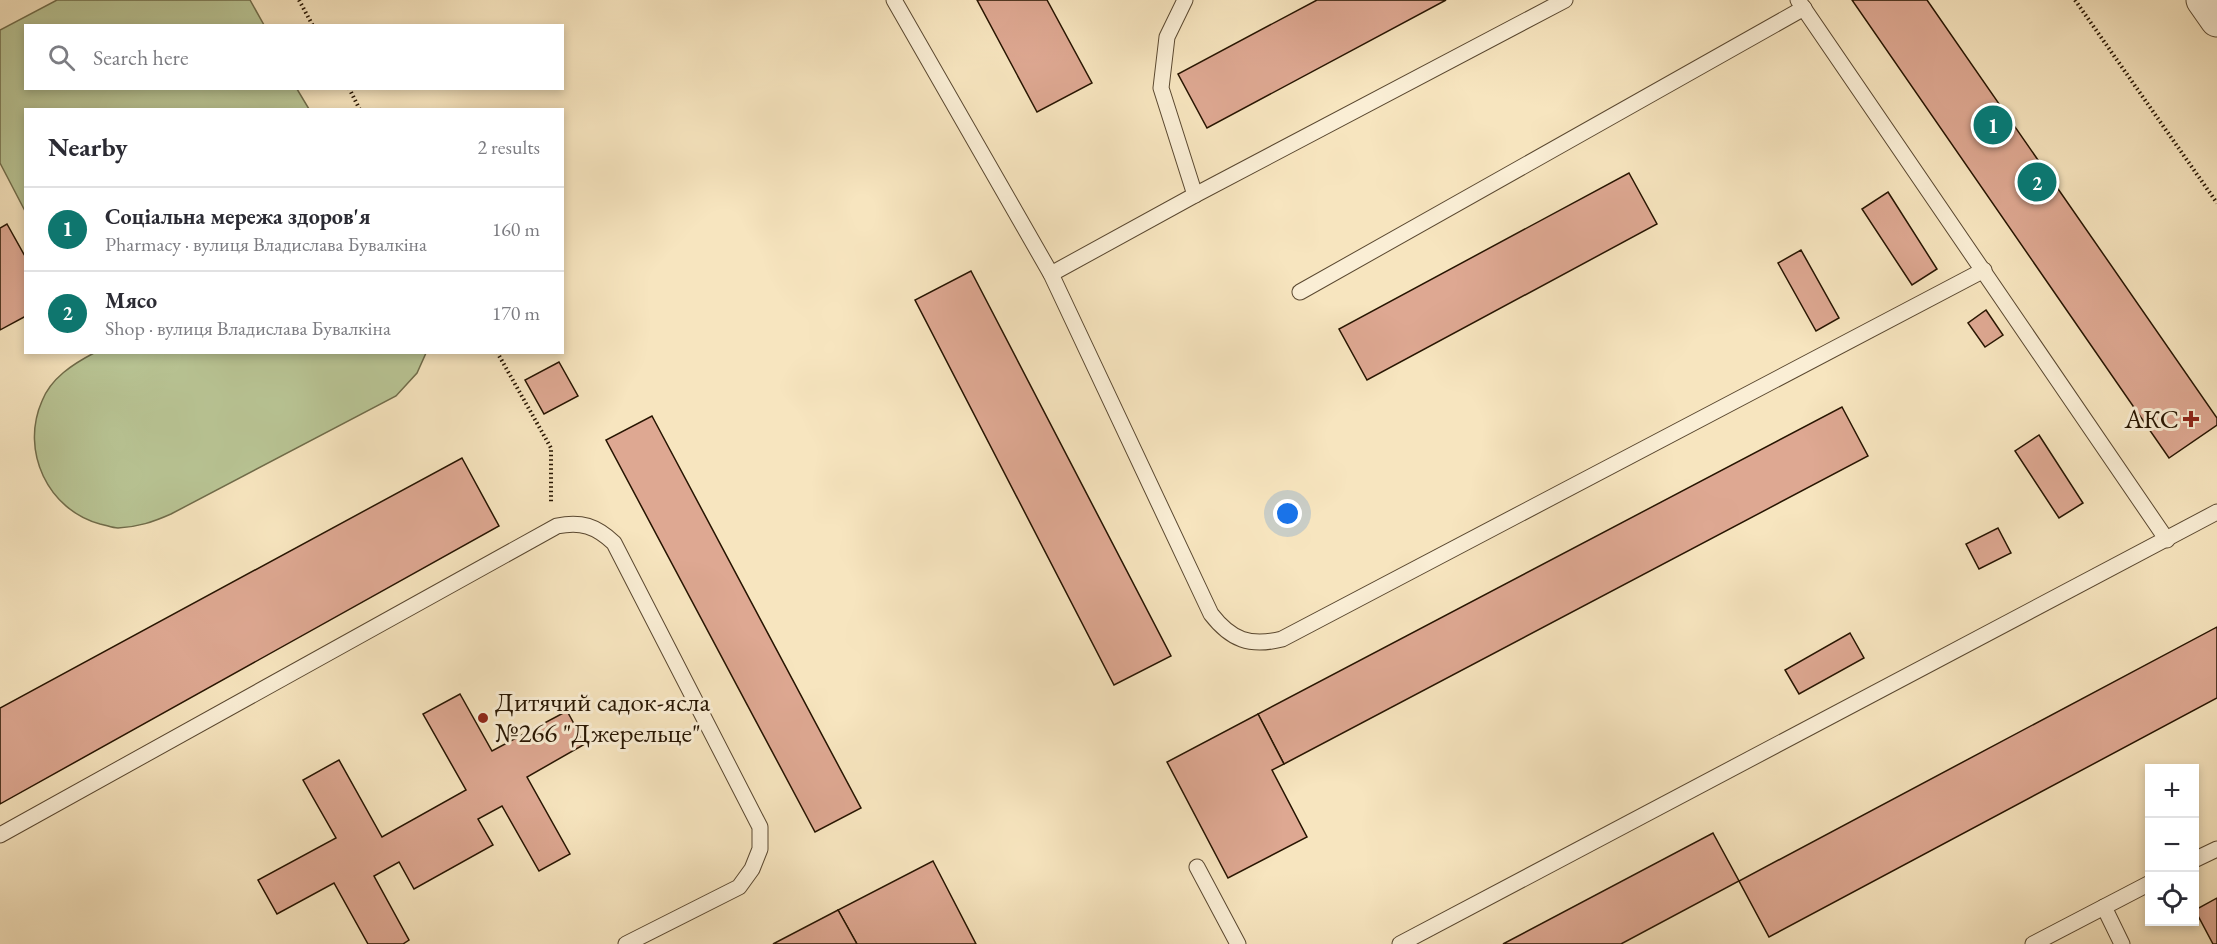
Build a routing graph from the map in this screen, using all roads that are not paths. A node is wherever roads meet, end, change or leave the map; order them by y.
1 (894, 0) edge
2 (1185, 0) edge
3 (1565, 0) edge
4 (2203, 0) edge
5 (1801, 4) edge
6 (2217, 20) edge
7 (1195, 195) junction
8 (1984, 270) junction
9 (1051, 274) junction
10 (1300, 292) dead end
11 (2217, 512) edge
12 (2167, 540) junction
13 (0, 835) edge
14 (2217, 849) edge
15 (2199, 858) edge
16 (1197, 867) dead end
17 (2145, 886) edge
18 (2104, 907) junction
19 (626, 944) edge
20 (1238, 944) edge
21 (1400, 944) edge
22 (2033, 944) edge
23 (2122, 944) edge

1 - 9 lane
2 - 7 lane
3 - 7 lane
4 - 6 street
5 - 8 lane
5 - 10 lane
7 - 9 lane
8 - 9 lane
8 - 12 lane
11 - 12 lane
12 - 21 lane
13 - 19 lane
14 - 15 lane
16 - 20 lane
17 - 18 lane
18 - 22 lane
18 - 23 lane

